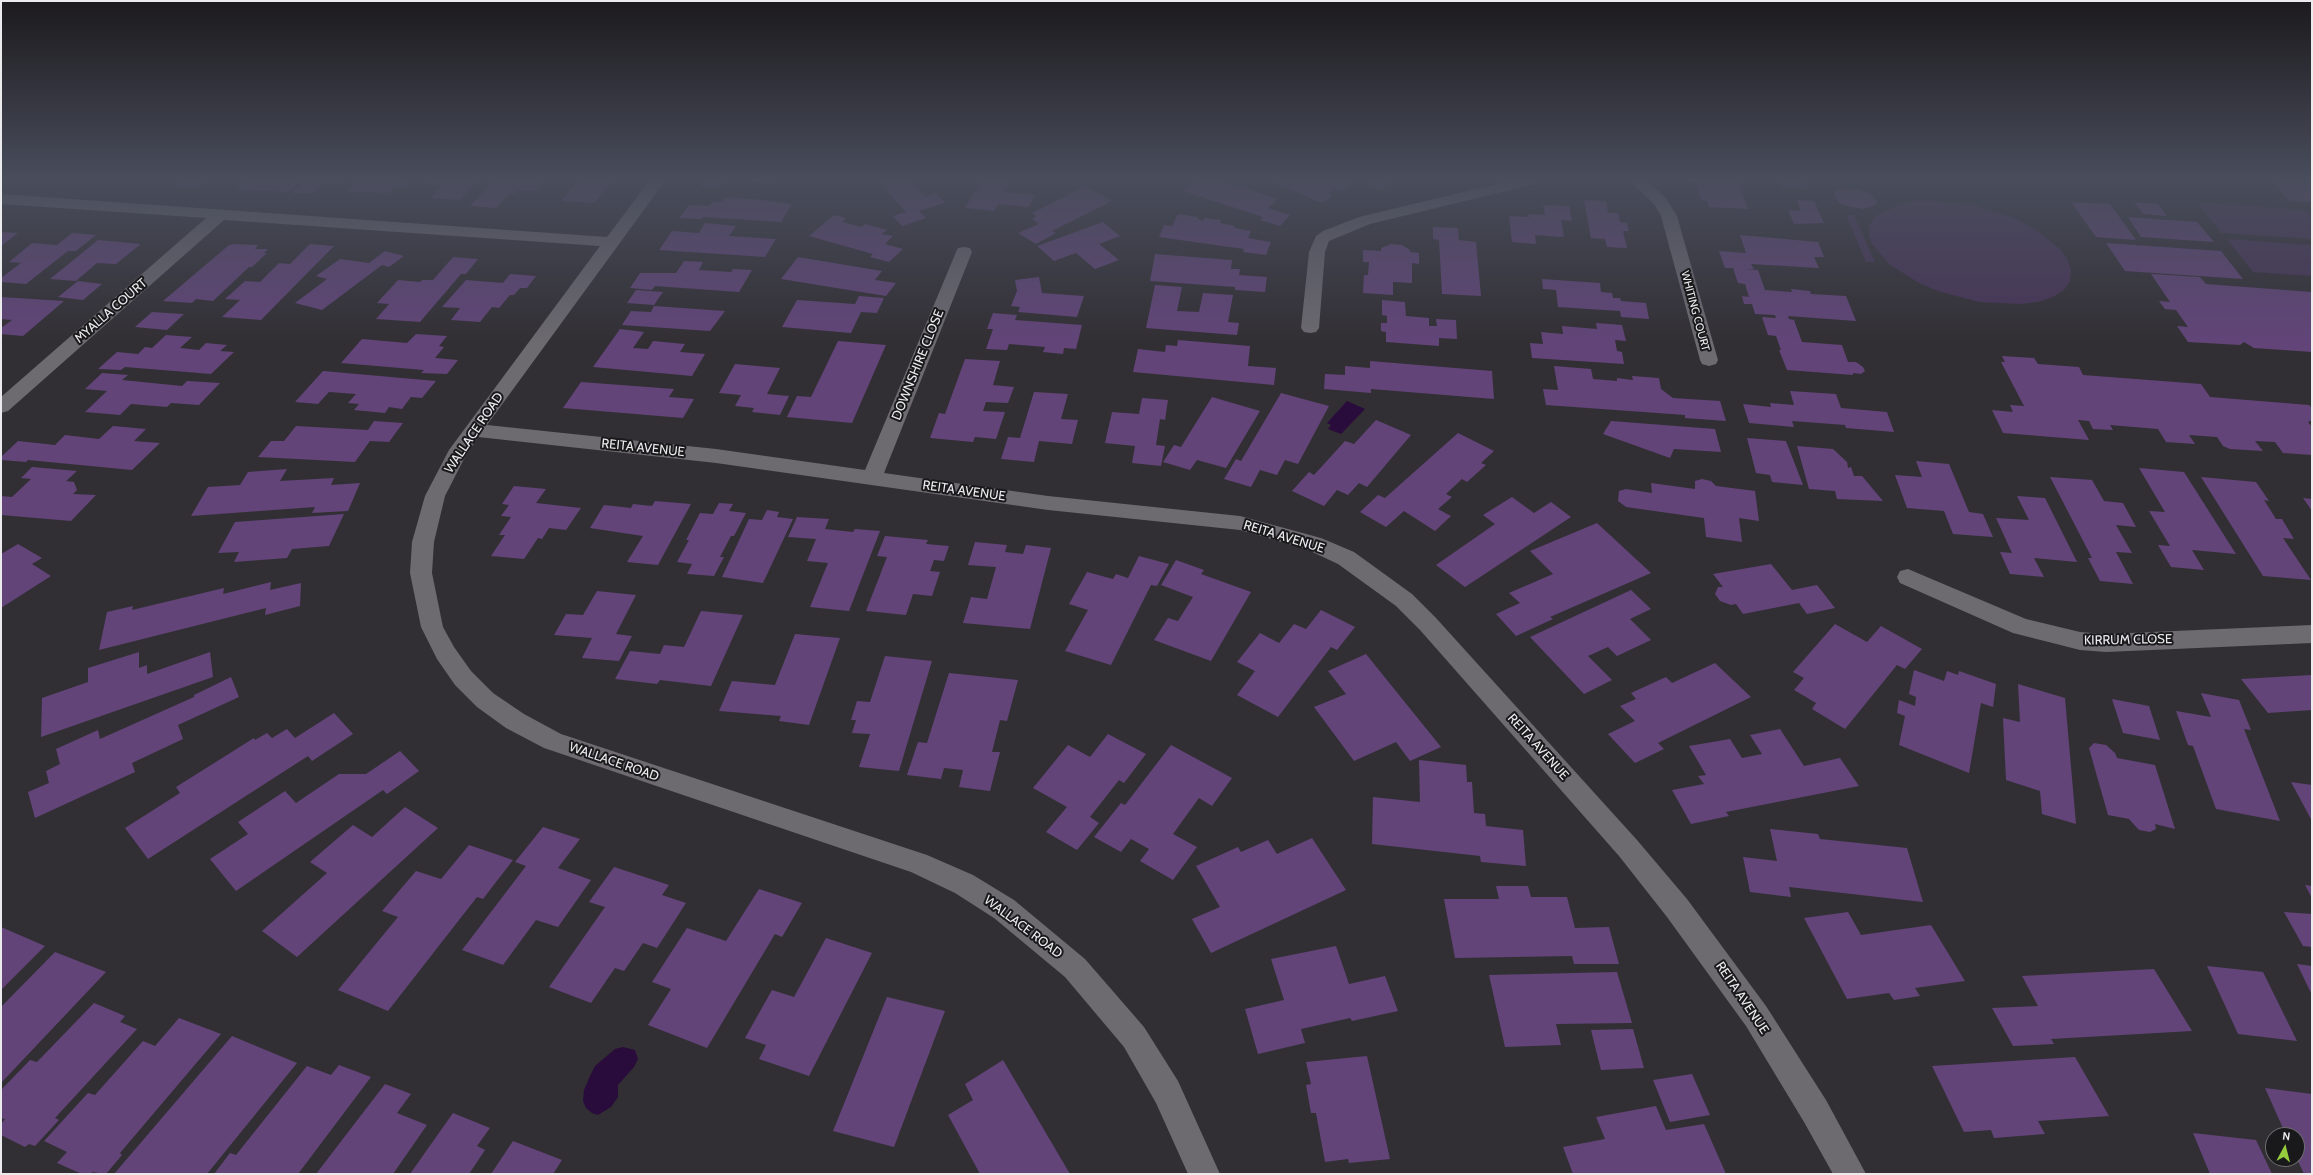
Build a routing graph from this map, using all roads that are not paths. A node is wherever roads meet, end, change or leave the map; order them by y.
1 (197, 236) edge
2 (526, 236) edge
3 (617, 236) edge
4 (1326, 236) edge
5 (1675, 236) edge
6 (612, 242) junction
7 (964, 252) dead end
8 (1310, 328) dead end
9 (1709, 360) dead end
10 (1, 407) edge
11 (473, 430) junction
12 (872, 478) junction
13 (1908, 577) dead end
14 (2312, 634) edge
15 (1204, 1174) edge
16 (1850, 1174) edge

1 - 10 street, MYALLA COURT
2 - 6 street
3 - 6 street, WALLACE ROAD
4 - 8 street
5 - 9 street, WHITING COURT
6 - 11 street, WALLACE ROAD
7 - 12 street, DOWNSHIRE CLOSE
11 - 12 street, REITA AVENUE
11 - 15 street, WALLACE ROAD
12 - 16 street, REITA AVENUE
13 - 14 street, KIRRUM CLOSE

